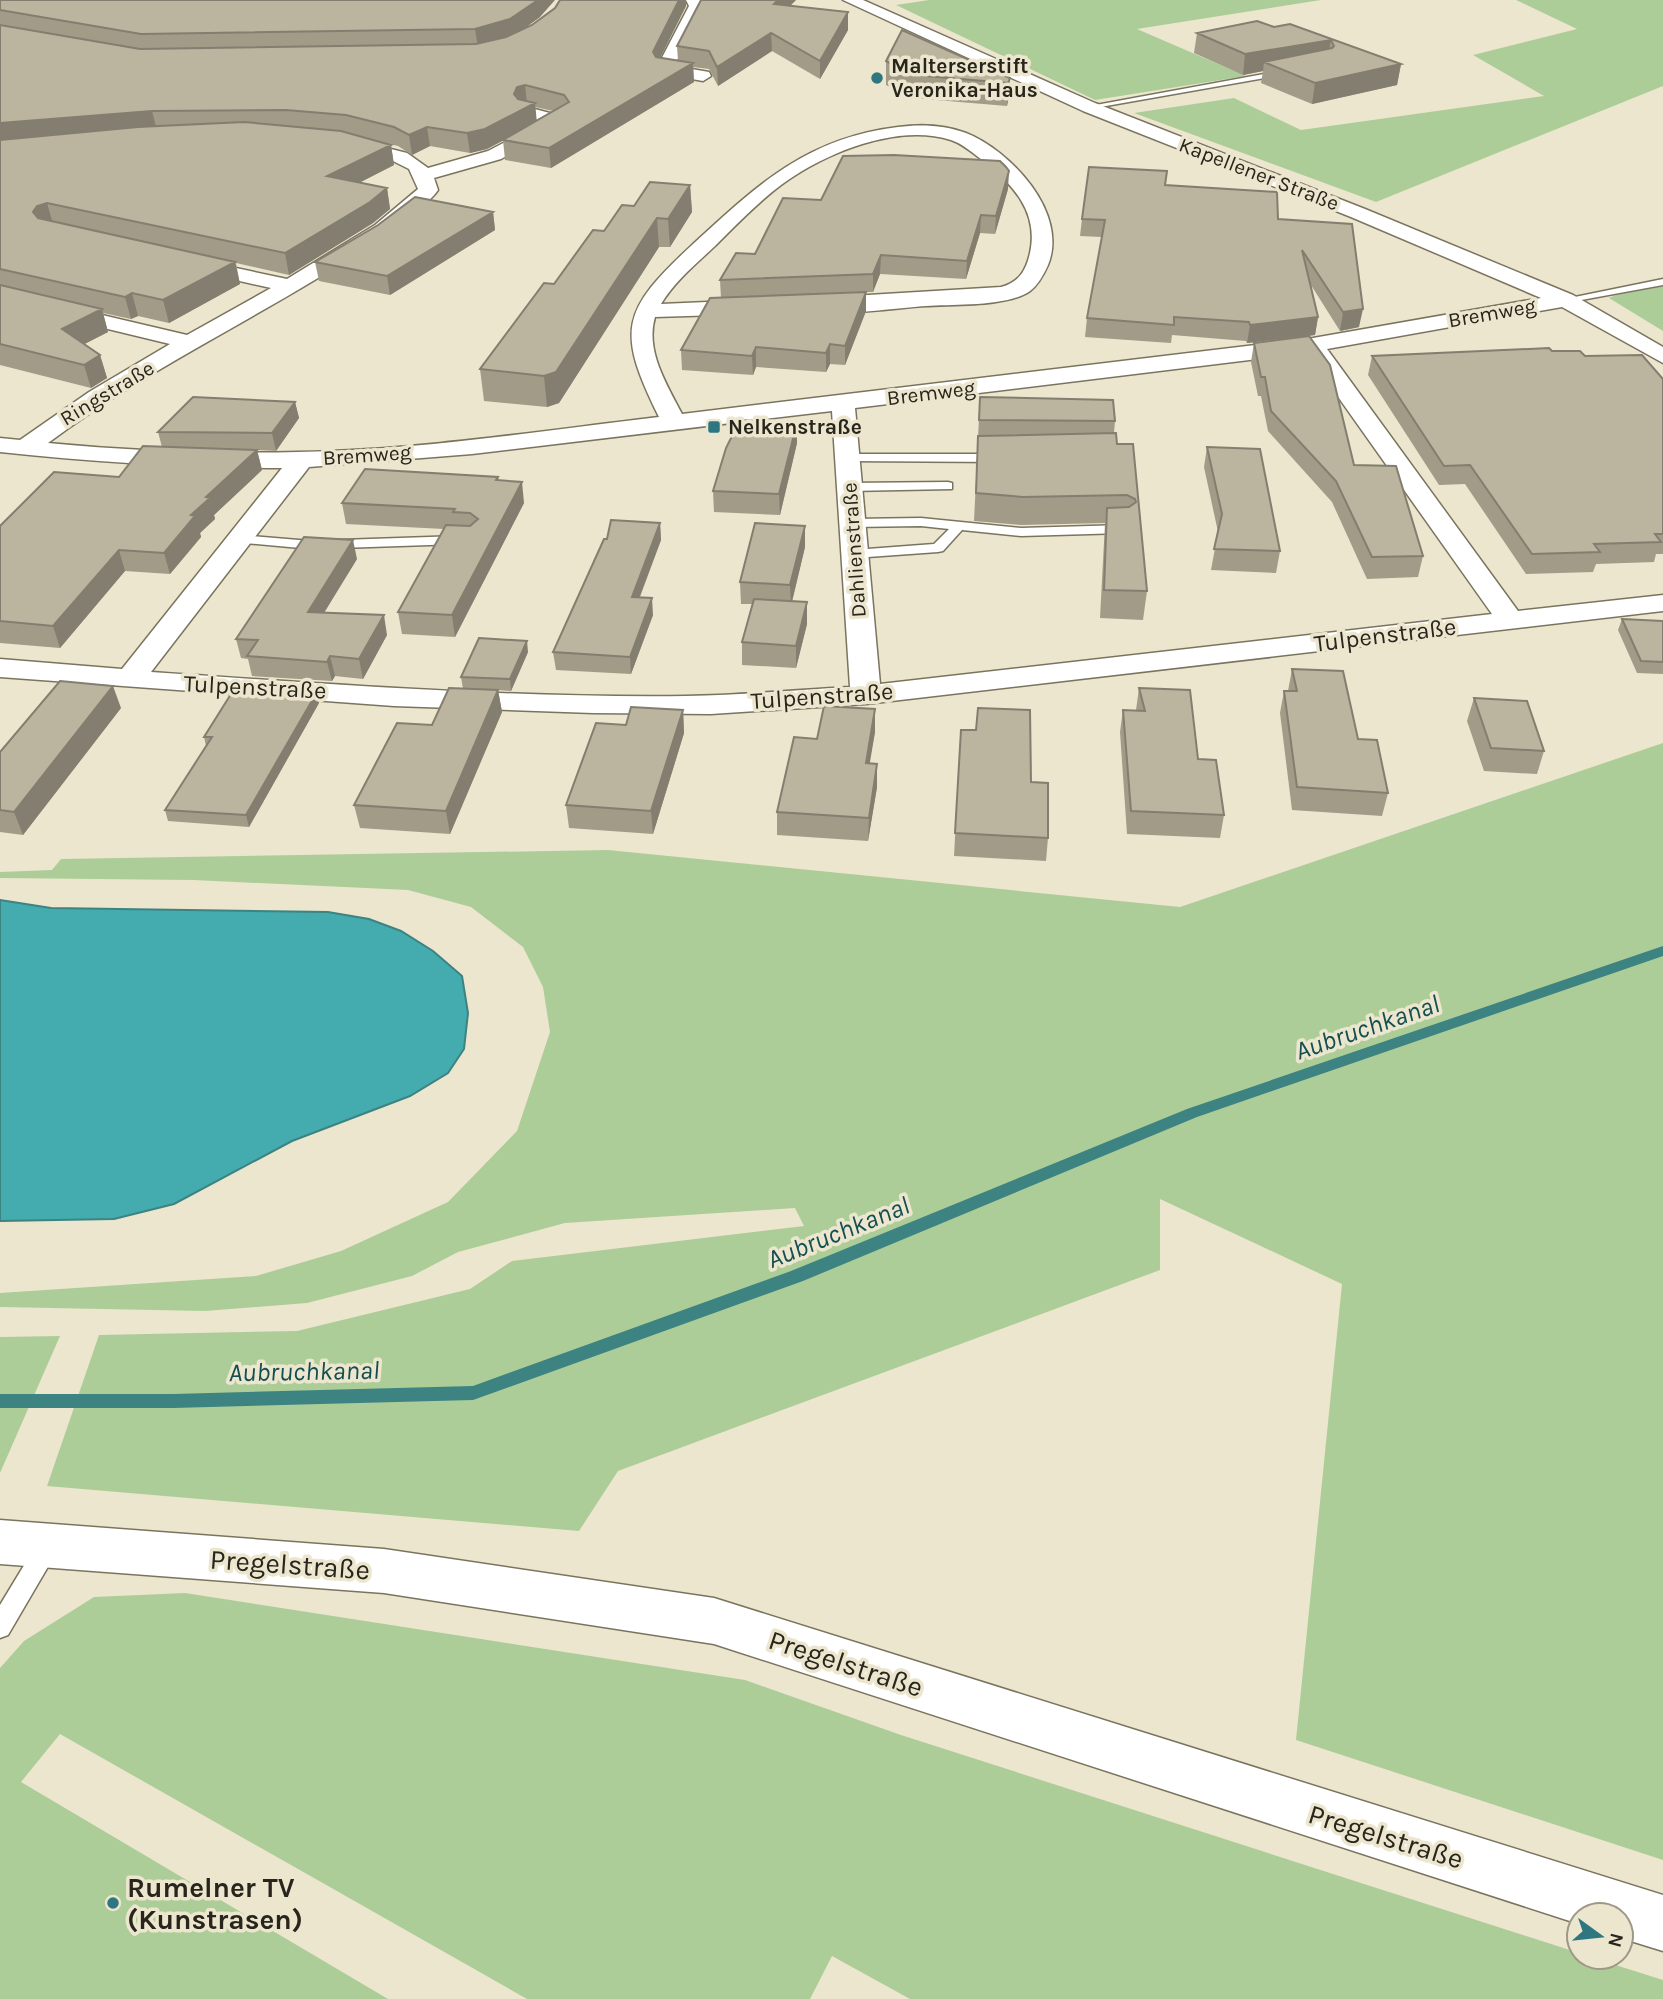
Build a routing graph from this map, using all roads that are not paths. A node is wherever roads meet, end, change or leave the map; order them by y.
1 (694, 0) edge
2 (851, 0) edge
3 (1300, 69) edge
4 (703, 76) edge
5 (1089, 107) junction
6 (527, 112) edge
7 (319, 139) edge
8 (424, 174) junction
9 (171, 260) edge
10 (1663, 282) edge
11 (291, 286) junction
12 (0, 297) edge
13 (1565, 300) junction
14 (802, 306) edge
15 (775, 307) edge
16 (645, 311) junction
17 (192, 343) junction
18 (1314, 345) junction
19 (1663, 356) edge
20 (843, 404) junction
21 (674, 422) junction
22 (0, 445) edge
23 (25, 448) junction
24 (847, 457) junction
25 (1017, 458) edge
26 (301, 460) junction
27 (948, 486) dead end
28 (849, 487) junction
29 (852, 523) junction
30 (960, 526) junction
31 (1124, 529) edge
32 (239, 539) junction
33 (473, 541) edge
34 (854, 554) junction
35 (1663, 603) edge
36 (1510, 620) junction
37 (0, 668) edge
38 (130, 679) junction
39 (866, 695) junction
40 (24, 1544) edge
41 (0, 1627) edge
42 (1663, 1923) edge

1 - 4 street
2 - 5 street, Kapellener Straße
3 - 5 lane
5 - 13 street, Kapellener Straße
6 - 8 street
7 - 8 street
8 - 11 street, Ringstraße
9 - 11 street
10 - 13 lane
11 - 17 street, Ringstraße
12 - 17 street, Ringstraße
13 - 18 street, Bremweg
13 - 19 street, Kapellener Straße
14 - 16 street
15 - 16 street
16 - 21 street
17 - 23 street, Ringstraße
18 - 20 street, Bremweg
18 - 36 street
20 - 21 street, Bremweg
20 - 24 street, Dahlienstraße
21 - 26 street, Bremweg
22 - 23 street, Bremweg
23 - 26 street, Bremweg
24 - 25 lane
24 - 28 street, Dahlienstraße
26 - 32 street, Tulpenstraße
27 - 28 lane
28 - 29 street, Dahlienstraße
29 - 30 lane
29 - 34 street, Dahlienstraße
30 - 31 lane
30 - 34 lane
32 - 33 lane
32 - 38 street, Tulpenstraße
34 - 39 street, Dahlienstraße
35 - 36 street, Tulpenstraße
36 - 39 street, Tulpenstraße
37 - 38 street, Tulpenstraße
38 - 39 street, Tulpenstraße
40 - 41 lane
40 - 42 street, Pregelstraße

